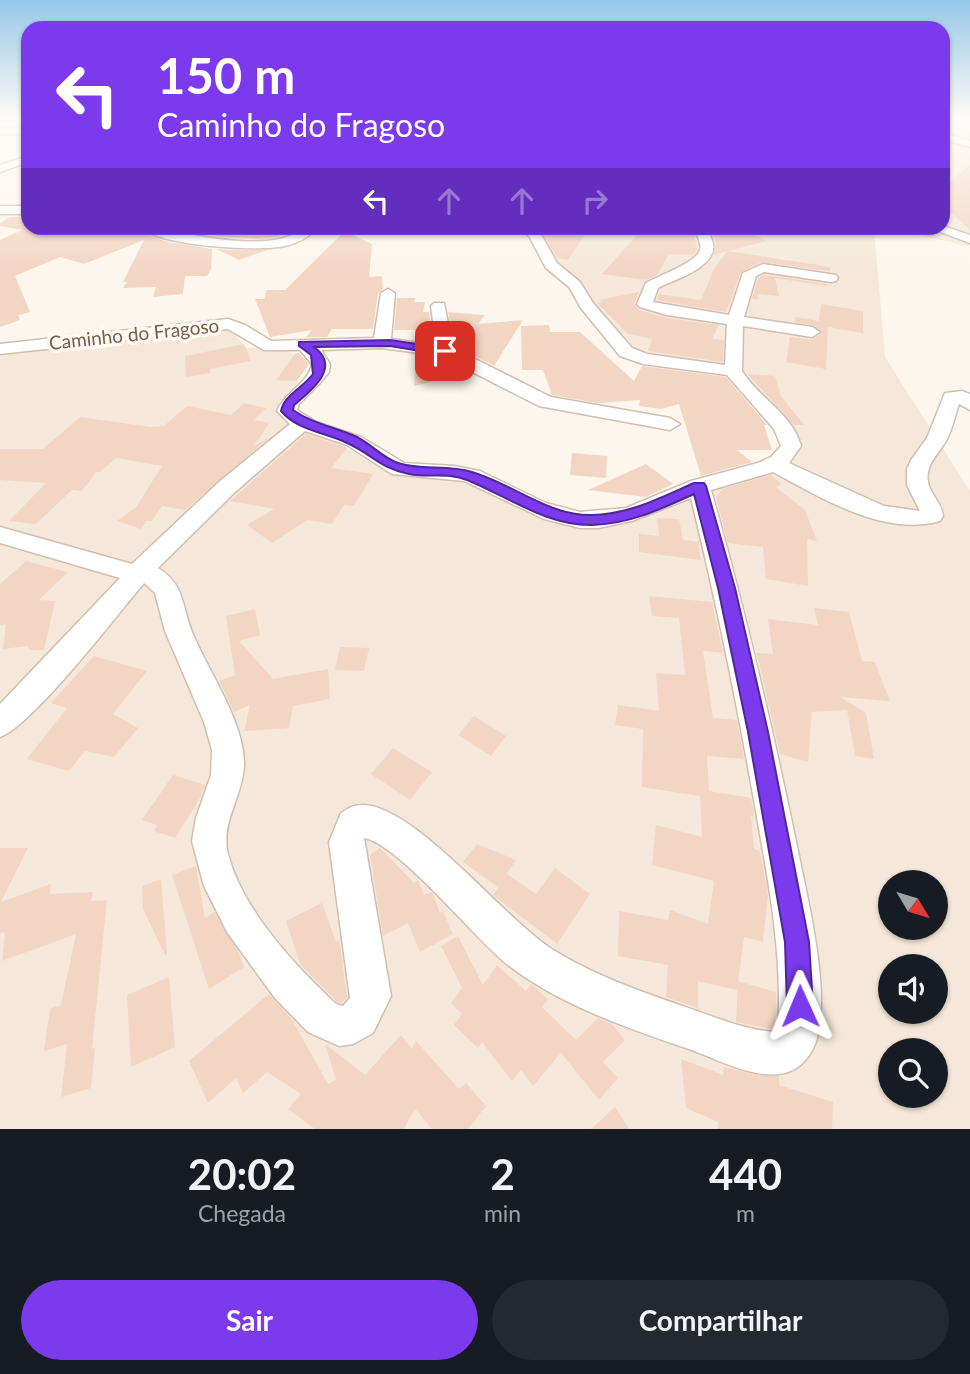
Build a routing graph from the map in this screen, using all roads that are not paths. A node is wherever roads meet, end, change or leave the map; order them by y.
1 (21, 208) edge
2 (0, 211) edge
3 (950, 233) edge
4 (170, 235) edge
5 (301, 235) edge
6 (535, 235) edge
7 (703, 235) edge
8 (970, 239) edge
9 (831, 278) dead end
10 (388, 293) dead end
11 (439, 306) dead end
12 (734, 320) junction
13 (812, 332) dead end
14 (382, 343) junction
15 (303, 344) junction
16 (0, 349) edge
17 (445, 351) junction
18 (733, 370) junction
19 (970, 404) edge
20 (303, 423) junction
21 (670, 424) dead end
22 (775, 464) junction
23 (699, 486) junction
24 (0, 535) edge
25 (140, 572) junction
26 (0, 724) edge

1 - 2 street
3 - 8 street
4 - 5 street
6 - 18 street
7 - 12 street
9 - 12 street
10 - 14 street
11 - 17 street
12 - 13 street
12 - 18 street
14 - 15 street, Caminho do Fragoso
14 - 17 street, Caminho do Fragoso
15 - 16 street, Caminho do Fragoso
15 - 20 street
17 - 21 street, Caminho do Fragoso
18 - 22 street
19 - 22 street
20 - 23 street
20 - 25 street
22 - 23 street
23 - 25 street
24 - 25 street
25 - 26 street

